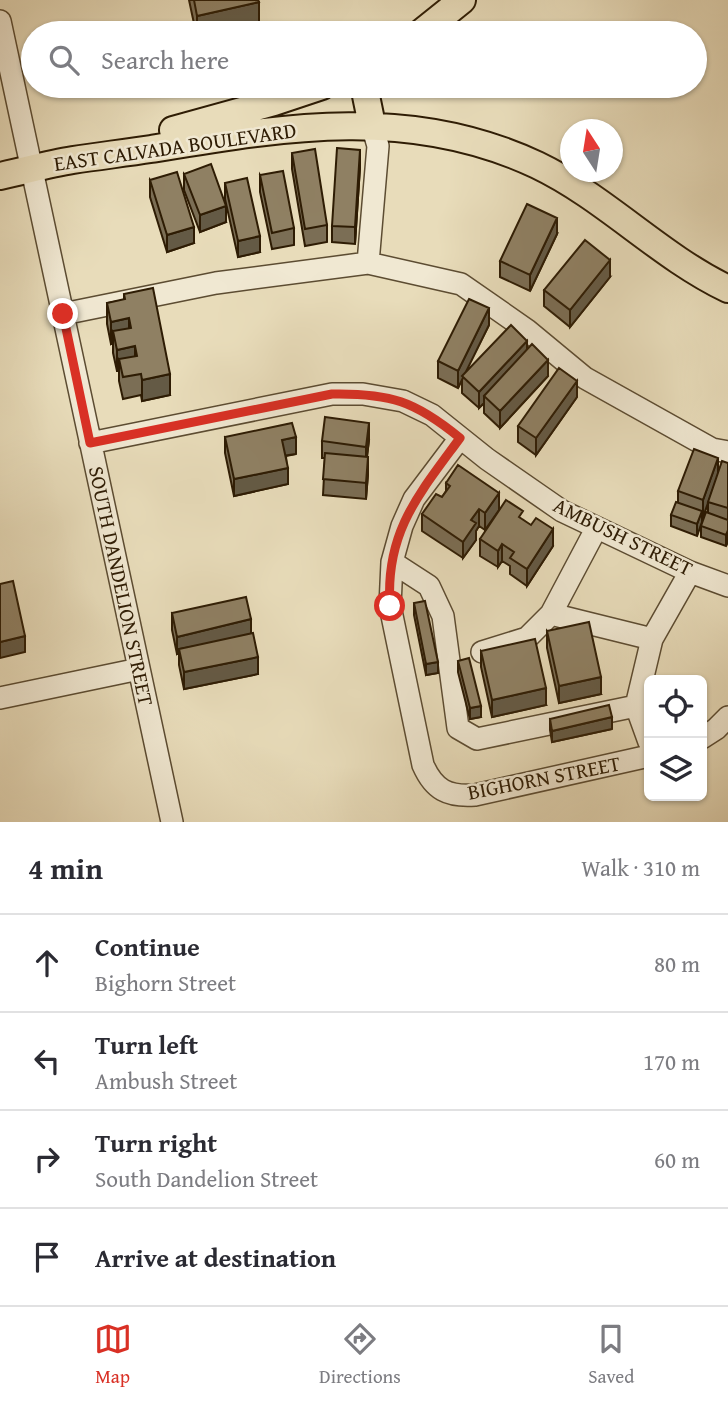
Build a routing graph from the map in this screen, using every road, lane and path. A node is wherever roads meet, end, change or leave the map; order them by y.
1 (462, 0) edge
2 (0, 21) edge
3 (436, 21) edge
4 (286, 98) edge
5 (366, 98) edge
6 (372, 125) junction
7 (71, 160) junction
8 (32, 169) junction
9 (0, 176) edge
10 (368, 263) junction
11 (728, 289) edge
12 (63, 314) junction
13 (460, 438) junction
14 (90, 443) junction
15 (728, 452) edge
16 (596, 529) junction
17 (392, 562) junction
18 (690, 572) junction
19 (728, 586) edge
20 (551, 614) junction
21 (652, 639) junction
22 (482, 652) edge
23 (139, 669) junction
24 (0, 698) edge
25 (636, 706) junction
26 (728, 717) edge
27 (707, 735) edge
28 (648, 738) edge
29 (644, 757) edge
30 (172, 822) edge

1 - 3 main road
2 - 8 street, SOUTH DANDELION STREET
4 - 7 main road
5 - 6 main road
6 - 7 main road, EAST CALVADA BOULEVARD
6 - 10 street
6 - 11 main road, EAST CALVADA BOULEVARD
7 - 8 main road, EAST CALVADA BOULEVARD
8 - 9 main road, EAST CALVADA BOULEVARD
8 - 12 street, SOUTH DANDELION STREET
10 - 12 street
10 - 15 street
12 - 14 street, SOUTH DANDELION STREET
13 - 14 street, AMBUSH STREET
13 - 16 street, AMBUSH STREET
13 - 17 street, BIGHORN STREET
14 - 23 street, SOUTH DANDELION STREET
16 - 18 street, AMBUSH STREET
16 - 20 street
17 - 25 street
17 - 29 street, BIGHORN STREET
18 - 19 street, AMBUSH STREET
18 - 21 street
20 - 21 street
20 - 22 street
21 - 25 street
23 - 24 street
23 - 30 street, SOUTH DANDELION STREET
25 - 28 street
26 - 27 street

